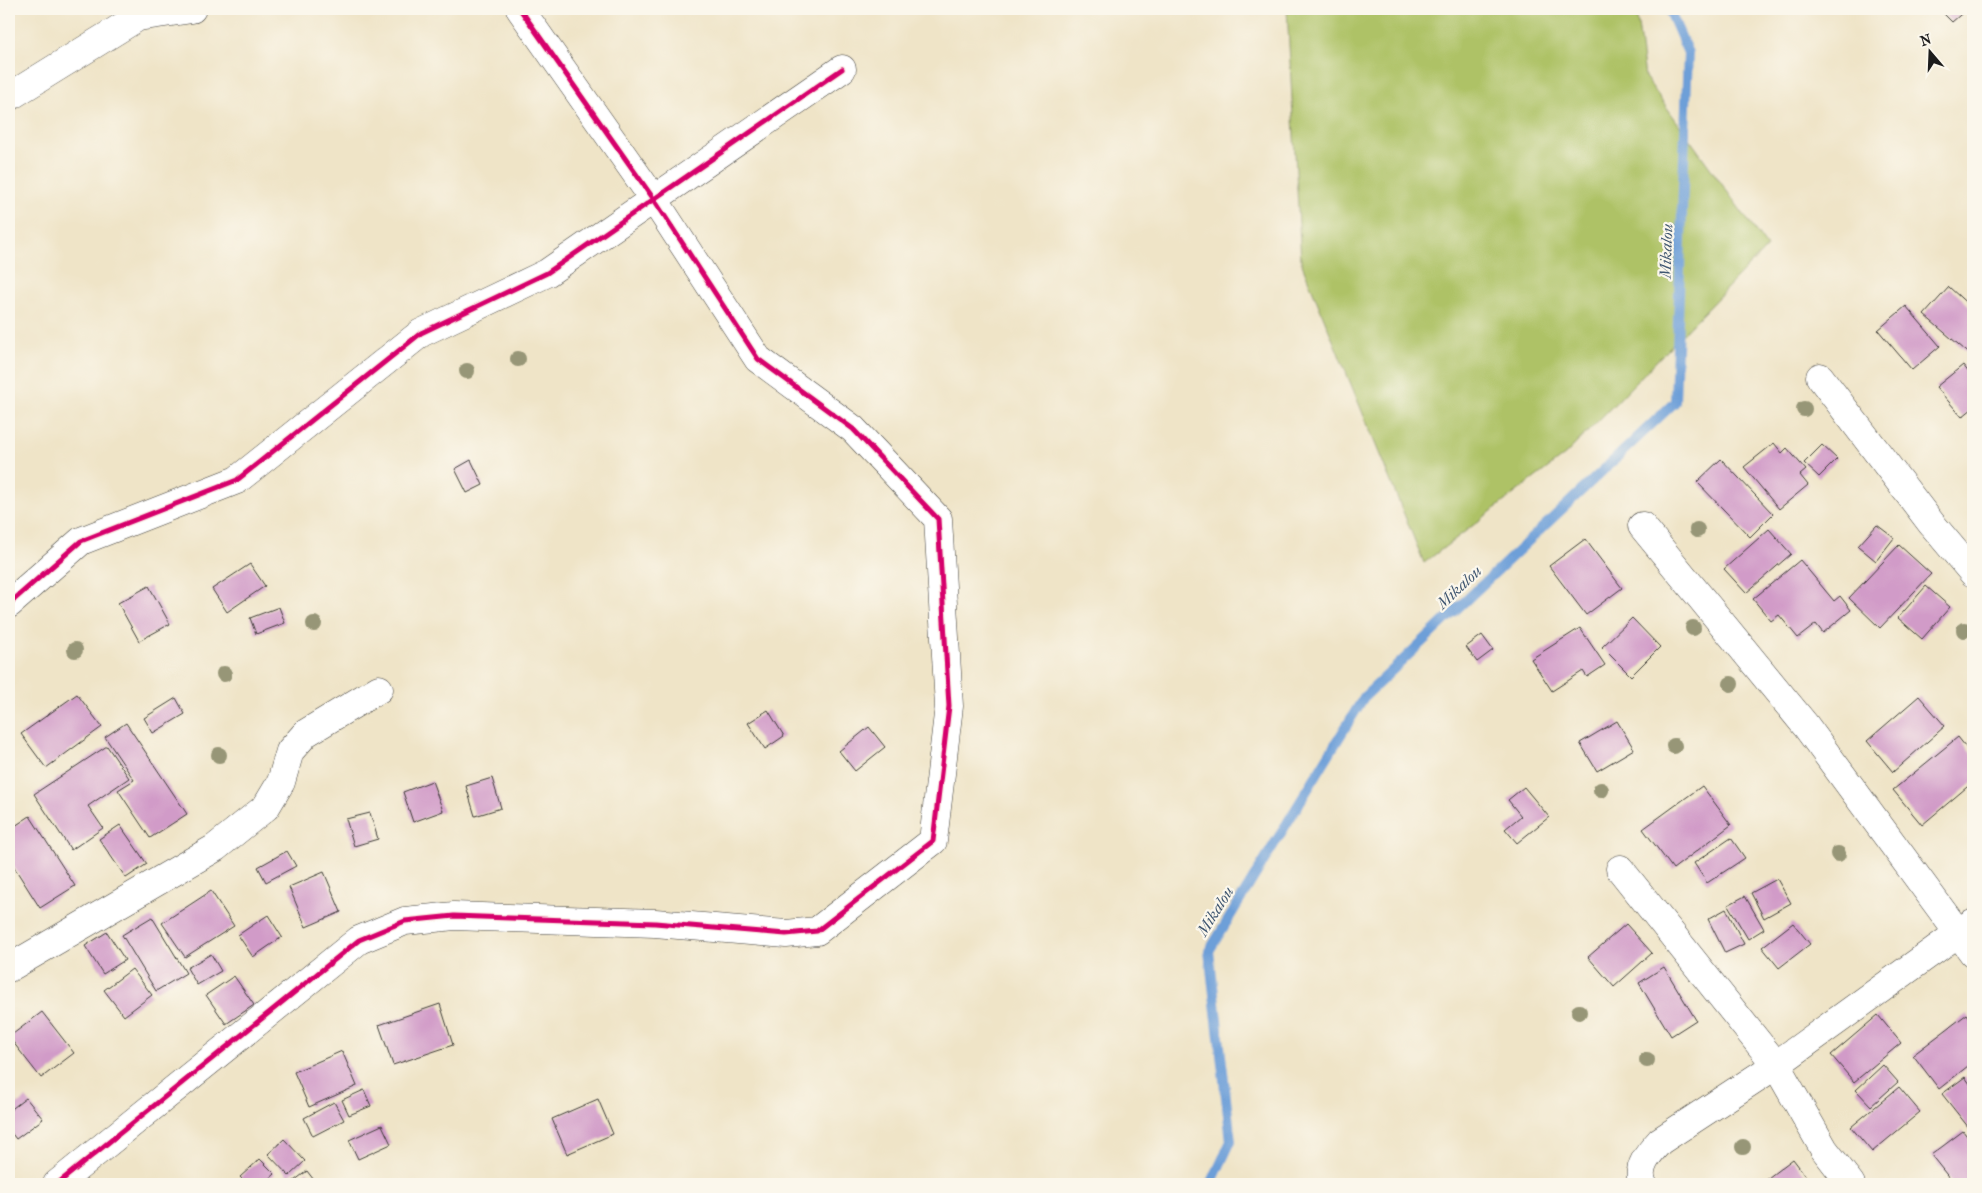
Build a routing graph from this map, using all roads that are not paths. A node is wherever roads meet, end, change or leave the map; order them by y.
1 (192, 9) edge
2 (520, 9) edge
3 (842, 69) dead end
4 (9, 97) edge
5 (654, 198) junction
6 (1820, 376) dead end
7 (1642, 526) dead end
8 (1973, 573) edge
9 (9, 604) edge
10 (379, 689) dead end
11 (1620, 869) dead end
12 (1968, 936) edge
13 (9, 968) edge
14 (1776, 1065) junction
15 (57, 1184) edge
16 (1644, 1184) edge
17 (1851, 1184) edge

1 - 4 street
2 - 5 street
3 - 5 street
5 - 9 street
5 - 15 street
6 - 8 street
7 - 12 street
10 - 13 street
11 - 14 street
12 - 14 street
14 - 16 street
14 - 17 street

